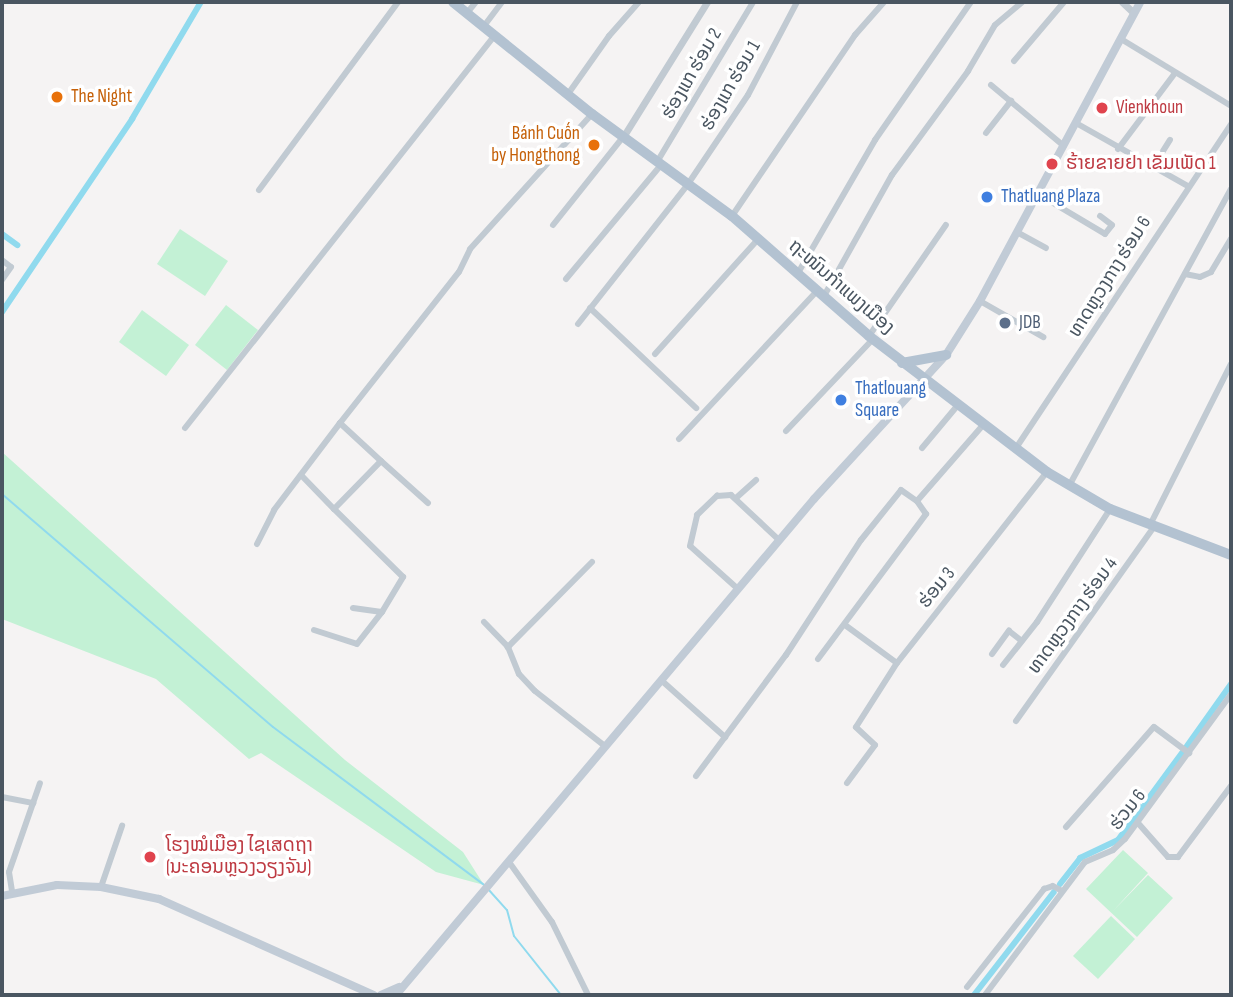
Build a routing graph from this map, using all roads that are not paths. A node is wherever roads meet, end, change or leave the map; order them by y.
1 (398, 2) edge
2 (453, 2) edge
3 (476, 2) edge
4 (502, 2) edge
5 (639, 2) edge
6 (707, 2) edge
7 (753, 2) edge
8 (797, 2) edge
9 (884, 2) edge
10 (971, 2) edge
11 (1022, 2) edge
12 (1063, 2) edge
13 (1122, 2) edge
14 (1140, 2) edge
15 (467, 13) junction
16 (1134, 13) junction
17 (484, 26) junction
18 (495, 35) junction
19 (1121, 39) junction
20 (1014, 61) dead end
21 (1175, 73) junction
22 (991, 85) dead end
23 (568, 94) junction
24 (1011, 101) junction
25 (1231, 106) edge
26 (592, 114) junction
27 (1076, 123) junction
28 (1231, 124) edge
29 (986, 133) dead end
30 (624, 137) junction
31 (1170, 140) dead end
32 (1064, 146) junction
33 (1118, 149) junction
34 (659, 164) junction
35 (1153, 167) junction
36 (688, 184) junction
37 (1188, 186) junction
38 (1231, 189) edge
39 (259, 190) dead end
40 (1038, 194) junction
41 (732, 216) junction
42 (1100, 216) dead end
43 (554, 225) dead end
44 (946, 225) dead end
45 (1017, 232) junction
46 (759, 238) junction
47 (1231, 239) edge
48 (1046, 248) dead end
49 (2, 260) edge
50 (798, 273) junction
51 (1185, 274) junction
52 (566, 279) dead end
53 (2, 280) edge
54 (821, 293) junction
55 (980, 301) junction
56 (590, 308) junction
57 (578, 324) dead end
58 (871, 337) junction
59 (1043, 337) dead end
60 (655, 354) dead end
61 (946, 355) junction
62 (902, 363) junction
63 (1231, 364) edge
64 (926, 381) junction
65 (958, 405) junction
66 (696, 408) dead end
67 (340, 423) junction
68 (984, 424) junction
69 (185, 428) dead end
70 (786, 431) dead end
71 (679, 439) dead end
72 (922, 448) dead end
73 (1016, 448) junction
74 (381, 461) junction
75 (1048, 472) junction
76 (301, 475) junction
77 (756, 480) dead end
78 (1069, 486) junction
79 (736, 498) junction
80 (917, 501) junction
81 (428, 503) dead end
82 (334, 509) junction
83 (1110, 509) junction
84 (1151, 527) junction
85 (779, 540) junction
86 (257, 544) dead end
87 (1230, 553) edge
88 (592, 562) dead end
89 (738, 589) junction
90 (353, 608) dead end
91 (382, 612) junction
92 (484, 622) dead end
93 (845, 625) junction
94 (314, 630) dead end
95 (1022, 641) junction
96 (508, 647) junction
97 (992, 654) dead end
98 (818, 659) dead end
99 (897, 663) junction
100 (1003, 665) dead end
101 (661, 680) junction
102 (1231, 694) edge
103 (1016, 721) dead end
104 (725, 737) junction
105 (605, 746) junction
106 (1189, 752) junction
107 (696, 776) dead end
108 (40, 783) dead end
109 (847, 783) dead end
110 (1231, 786) edge
111 (2, 797) edge
112 (33, 803) junction
113 (1138, 823) junction
114 (122, 826) dead end
115 (1066, 827) dead end
116 (509, 862) junction
117 (101, 887) junction
118 (12, 891) junction
119 (1062, 891) junction
120 (2, 896) edge
121 (417, 971) junction
122 (348, 987) junction
123 (967, 987) dead end
124 (358, 995) edge
125 (374, 995) edge
126 (381, 995) edge
127 (396, 995) edge
128 (588, 995) edge
129 (985, 995) edge

1 - 39 street
2 - 15 main road, ຖະໜົນກຳແພງເມືອງ
3 - 15 street
4 - 17 street
5 - 23 street
6 - 30 street
7 - 34 street, ຮ່ອງແກ ຮ່ອມ 2
8 - 36 street, ຮ່ອງແກ ຮ່ອມ 1
9 - 41 street
10 - 50 street
11 - 54 street
12 - 20 street
13 - 16 street
14 - 16 main road
15 - 17 main road, ຖະໜົນກຳແພງເມືອງ
16 - 19 main road
17 - 18 main road, ຖະໜົນກຳແພງເມືອງ
18 - 23 main road, ຖະໜົນກຳແພງເມືອງ
18 - 69 street
19 - 21 street
19 - 27 main road
21 - 25 street
21 - 33 street
22 - 24 street
23 - 26 main road, ຖະໜົນກຳແພງເມືອງ
24 - 29 street
24 - 32 street
26 - 30 main road, ຖະໜົນກຳແພງເມືອງ
26 - 67 street
27 - 32 main road
27 - 33 street
28 - 37 street, ທາດຫຼວງກາງ ຮ່ອມ 6
30 - 34 main road, ຖະໜົນກຳແພງເມືອງ
30 - 43 street
31 - 35 street
32 - 40 main road
33 - 35 street
34 - 36 main road, ຖະໜົນກຳແພງເມືອງ
34 - 52 street, ຮ່ອງແກ ຮ່ອມ 2
35 - 37 street
36 - 41 main road, ຖະໜົນກຳແພງເມືອງ
36 - 56 street, ຮ່ອງແກ ຮ່ອມ 1
37 - 73 street, ທາດຫຼວງກາງ ຮ່ອມ 6
38 - 51 street
40 - 42 street
40 - 45 main road
41 - 46 main road, ຖະໜົນກຳແພງເມືອງ
44 - 58 street
45 - 48 street
45 - 55 main road
46 - 50 main road, ຖະໜົນກຳແພງເມືອງ
46 - 60 street
47 - 51 street
49 - 53 street
50 - 54 main road, ຖະໜົນກຳແພງເມືອງ
51 - 78 street
54 - 58 main road, ຖະໜົນກຳແພງເມືອງ
54 - 71 street
55 - 59 street
55 - 61 main road
56 - 57 street, ຮ່ອງແກ ຮ່ອມ 1
56 - 66 street
58 - 62 main road, ຖະໜົນກຳແພງເມືອງ
58 - 70 street
61 - 62 main road
61 - 64 main road
62 - 64 main road, ຖະໜົນກຳແພງເມືອງ
63 - 84 street, ທາດຫຼວງກາງ ຮ່ອມ 4
64 - 65 main road, ຖະໜົນກຳແພງເມືອງ
64 - 85 main road
65 - 68 main road, ຖະໜົນກຳແພງເມືອງ
65 - 72 street
67 - 74 street
67 - 76 street
68 - 73 main road, ຖະໜົນກຳແພງເມືອງ
68 - 80 street
73 - 75 main road, ຖະໜົນກຳແພງເມືອງ
74 - 81 street
74 - 82 street
75 - 78 main road, ຖະໜົນກຳແພງເມືອງ
75 - 99 street, ຮ່ອມ 3
76 - 82 street
76 - 86 street
77 - 79 street
78 - 83 main road, ຖະໜົນກຳແພງເມືອງ
79 - 85 street
79 - 89 street
80 - 93 street
80 - 104 street
82 - 91 street
83 - 84 main road, ຖະໜົນກຳແພງເມືອງ
83 - 95 street
84 - 87 main road, ຖະໜົນກຳແພງເມືອງ
84 - 103 street, ທາດຫຼວງກາງ ຮ່ອມ 4
85 - 89 main road
88 - 96 street
89 - 101 main road
90 - 91 street
91 - 94 street
92 - 96 street
93 - 98 street
93 - 99 street
95 - 97 street
95 - 100 street
96 - 105 street
99 - 109 street, ຮ່ອມ 3
101 - 104 street
101 - 105 main road
102 - 106 street, ຮ່ວມ 6
104 - 107 street
105 - 116 main road
106 - 113 street, ຮ່ວມ 6
106 - 115 street
108 - 112 street
110 - 113 street
111 - 112 street
112 - 118 street
113 - 119 street, ຮ່ວມ 6
114 - 117 street
116 - 121 main road
116 - 128 street
117 - 118 main road
117 - 122 main road
118 - 120 main road
119 - 123 street
119 - 129 street, ຮ່ວມ 6
121 - 126 main road
121 - 127 main road
122 - 124 main road
122 - 125 main road

